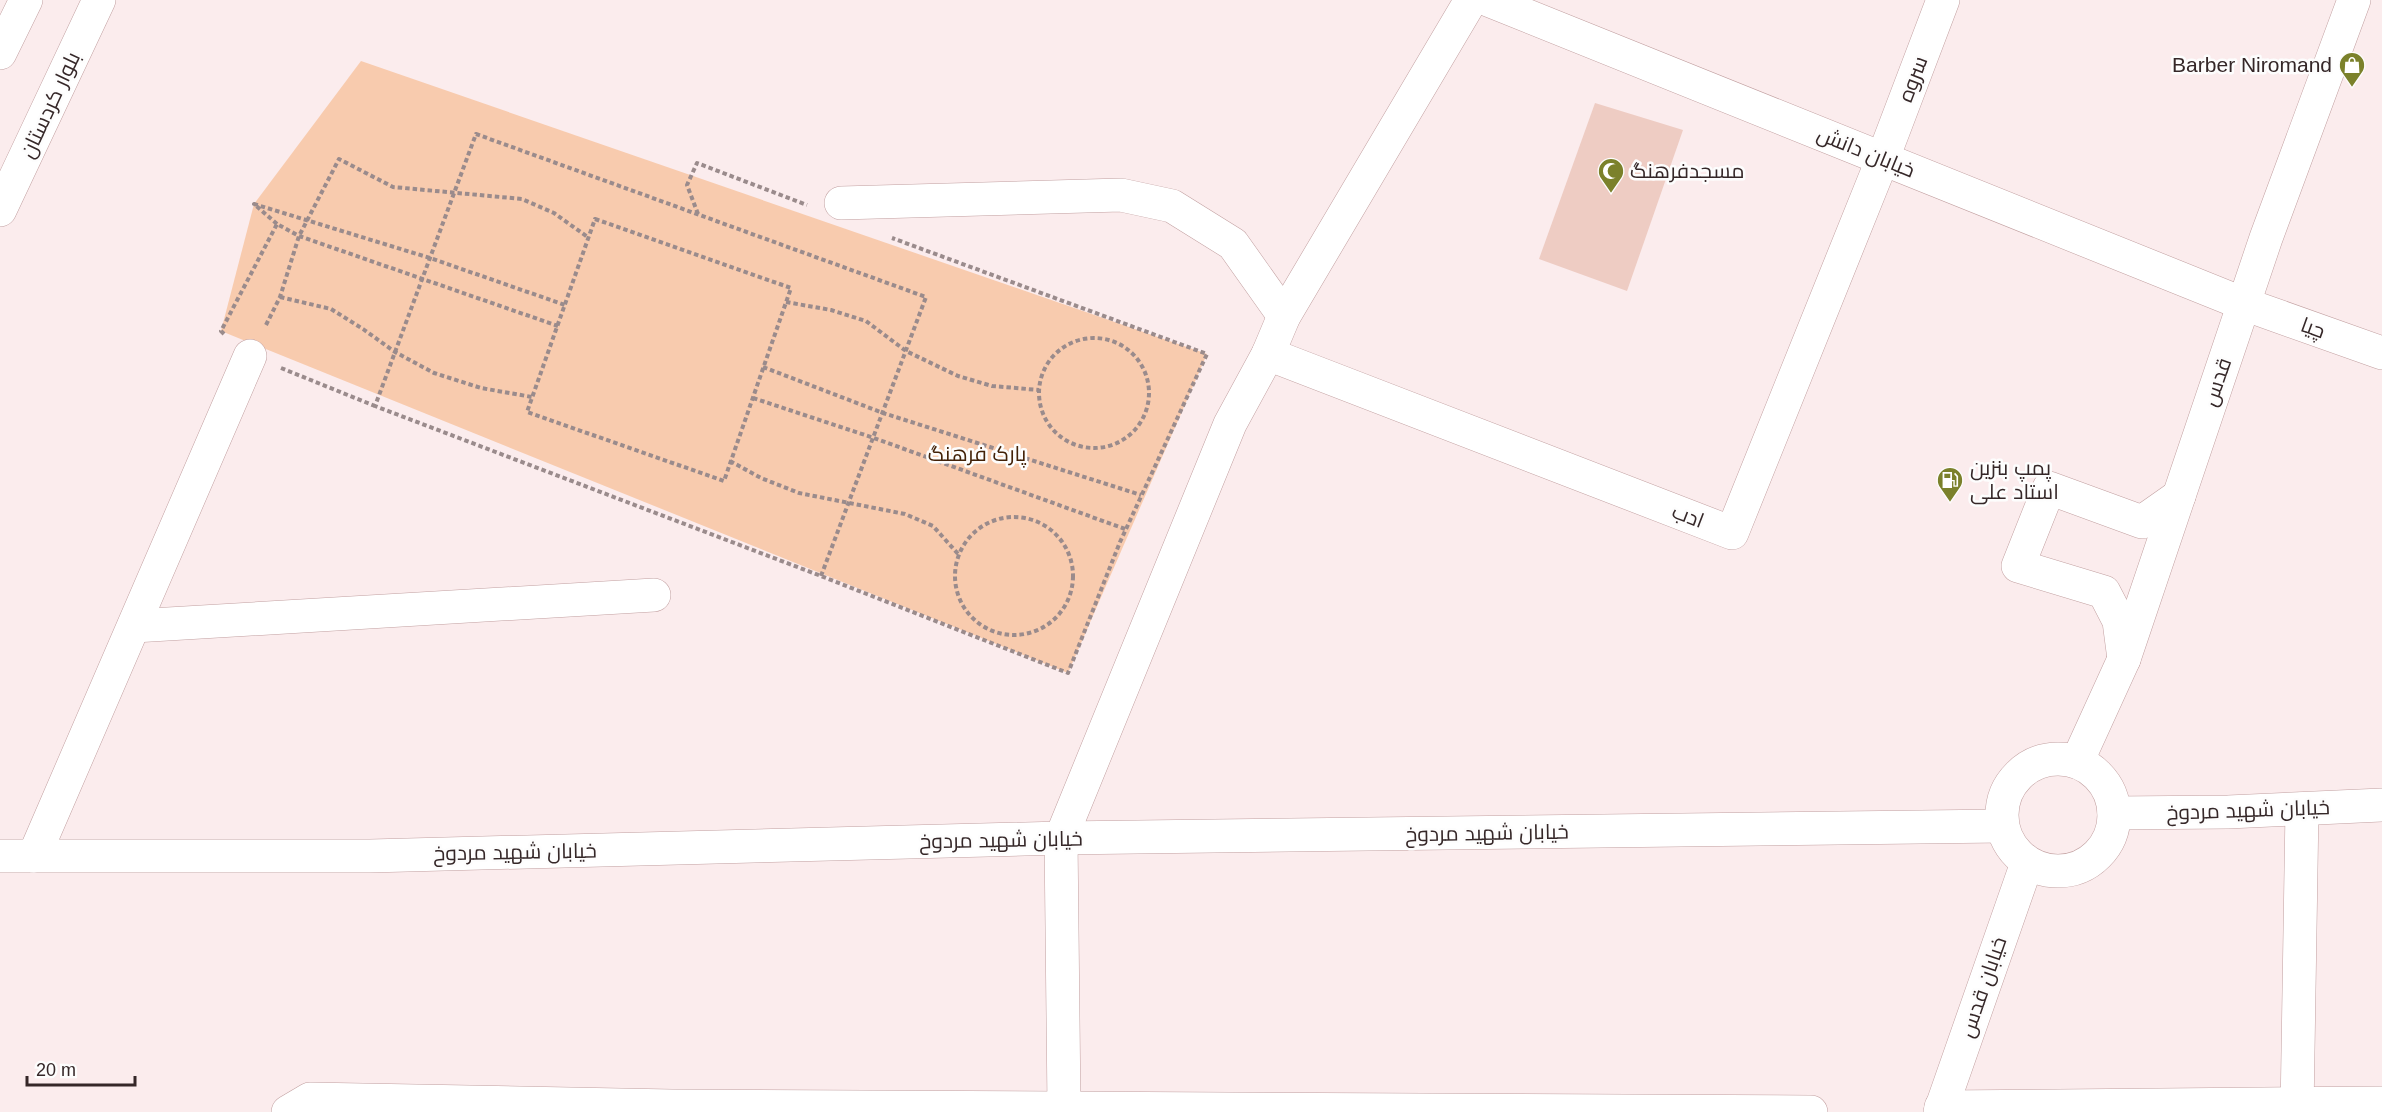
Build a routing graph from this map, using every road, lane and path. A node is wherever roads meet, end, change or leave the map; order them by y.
1 (26, 0) edge
2 (99, 0) edge
3 (1471, 0) edge
4 (1488, 0) edge
5 (1943, 0) edge
6 (2354, 0) edge
7 (0, 54) edge
8 (1883, 158) junction
9 (455, 192) junction
10 (829, 206) joint
11 (0, 210) edge
12 (698, 214) junction
13 (308, 219) junction
14 (277, 224) junction
15 (882, 234) dead end
16 (299, 236) junction
17 (588, 238) junction
18 (430, 258) junction
19 (423, 280) junction
20 (280, 297) junction
21 (786, 302) junction
22 (2244, 304) junction
23 (565, 305) junction
24 (1284, 316) junction
25 (558, 326) junction
26 (906, 351) junction
27 (395, 352) junction
28 (2382, 353) edge
29 (1268, 354) junction
30 (250, 356) junction
31 (763, 367) junction
32 (1039, 390) junction
33 (532, 397) junction
34 (752, 398) junction
35 (375, 406) junction
36 (883, 412) junction
37 (874, 438) junction
38 (730, 461) junction
39 (1142, 495) junction
40 (2179, 496) junction
41 (850, 501) junction
42 (1125, 529) junction
43 (959, 555) junction
44 (821, 576) junction
45 (654, 595) dead end
46 (134, 626) junction
47 (2124, 659) junction
48 (2077, 762) junction
49 (2382, 806) edge
50 (2302, 809) junction
51 (2114, 813) junction
52 (2002, 826) junction
53 (1061, 838) junction
54 (0, 856) edge
55 (34, 856) junction
56 (2027, 863) junction
57 (2382, 1103) edge
58 (299, 1105) edge
59 (1064, 1107) junction
60 (2297, 1108) edge
61 (672, 1109) edge
62 (1940, 1110) edge
63 (1811, 1112) edge

1 - 7 street
2 - 11 street, بلوار کردستان
3 - 24 street
4 - 8 street, خیابان دانش
5 - 8 street, سروه
6 - 22 street, قدس
8 - 22 street, خیابان دانش
8 - 29 street, ادب
9 - 12 path
9 - 13 path
9 - 17 path
9 - 18 path
10 - 12 path
10 - 24 street
12 - 26 path
13 - 14 path
13 - 16 path
13 - 18 path
14 - 16 path
14 - 30 path
15 - 39 path
16 - 19 path
16 - 20 path
17 - 21 path
17 - 23 path
18 - 19 path
18 - 23 path
19 - 25 path
19 - 27 path
20 - 27 path
20 - 30 path
21 - 26 path
21 - 31 path
22 - 28 street, چیا
22 - 40 street, قدس
23 - 25 path
24 - 29 street
25 - 33 path
26 - 32 path
26 - 36 path
27 - 33 path
27 - 35 path
29 - 53 street
30 - 35 path
30 - 46 street
31 - 34 path
31 - 36 path
32 - 32 path
33 - 38 path
34 - 37 path
34 - 38 path
35 - 44 path
36 - 37 path
36 - 39 path
37 - 41 path
37 - 42 path
38 - 41 path
39 - 42 path
40 - 47 street, قدس
40 - 47 street
41 - 43 path
41 - 44 path
42 - 44 path
43 - 43 path
45 - 46 street
46 - 55 street
47 - 48 street, قدس
48 - 51 street
48 - 52 street
49 - 50 street, خیابان شهید مردوخ
50 - 51 street, خیابان شهید مردوخ
50 - 60 street
51 - 56 street
52 - 53 street, خیابان شهید مردوخ
52 - 56 street
53 - 55 street, خیابان شهید مردوخ
53 - 59 street
54 - 55 street, خیابان شهید مردوخ
56 - 62 street, خیابان قدس
57 - 60 street
58 - 61 street
59 - 61 street
59 - 63 street
60 - 62 street

